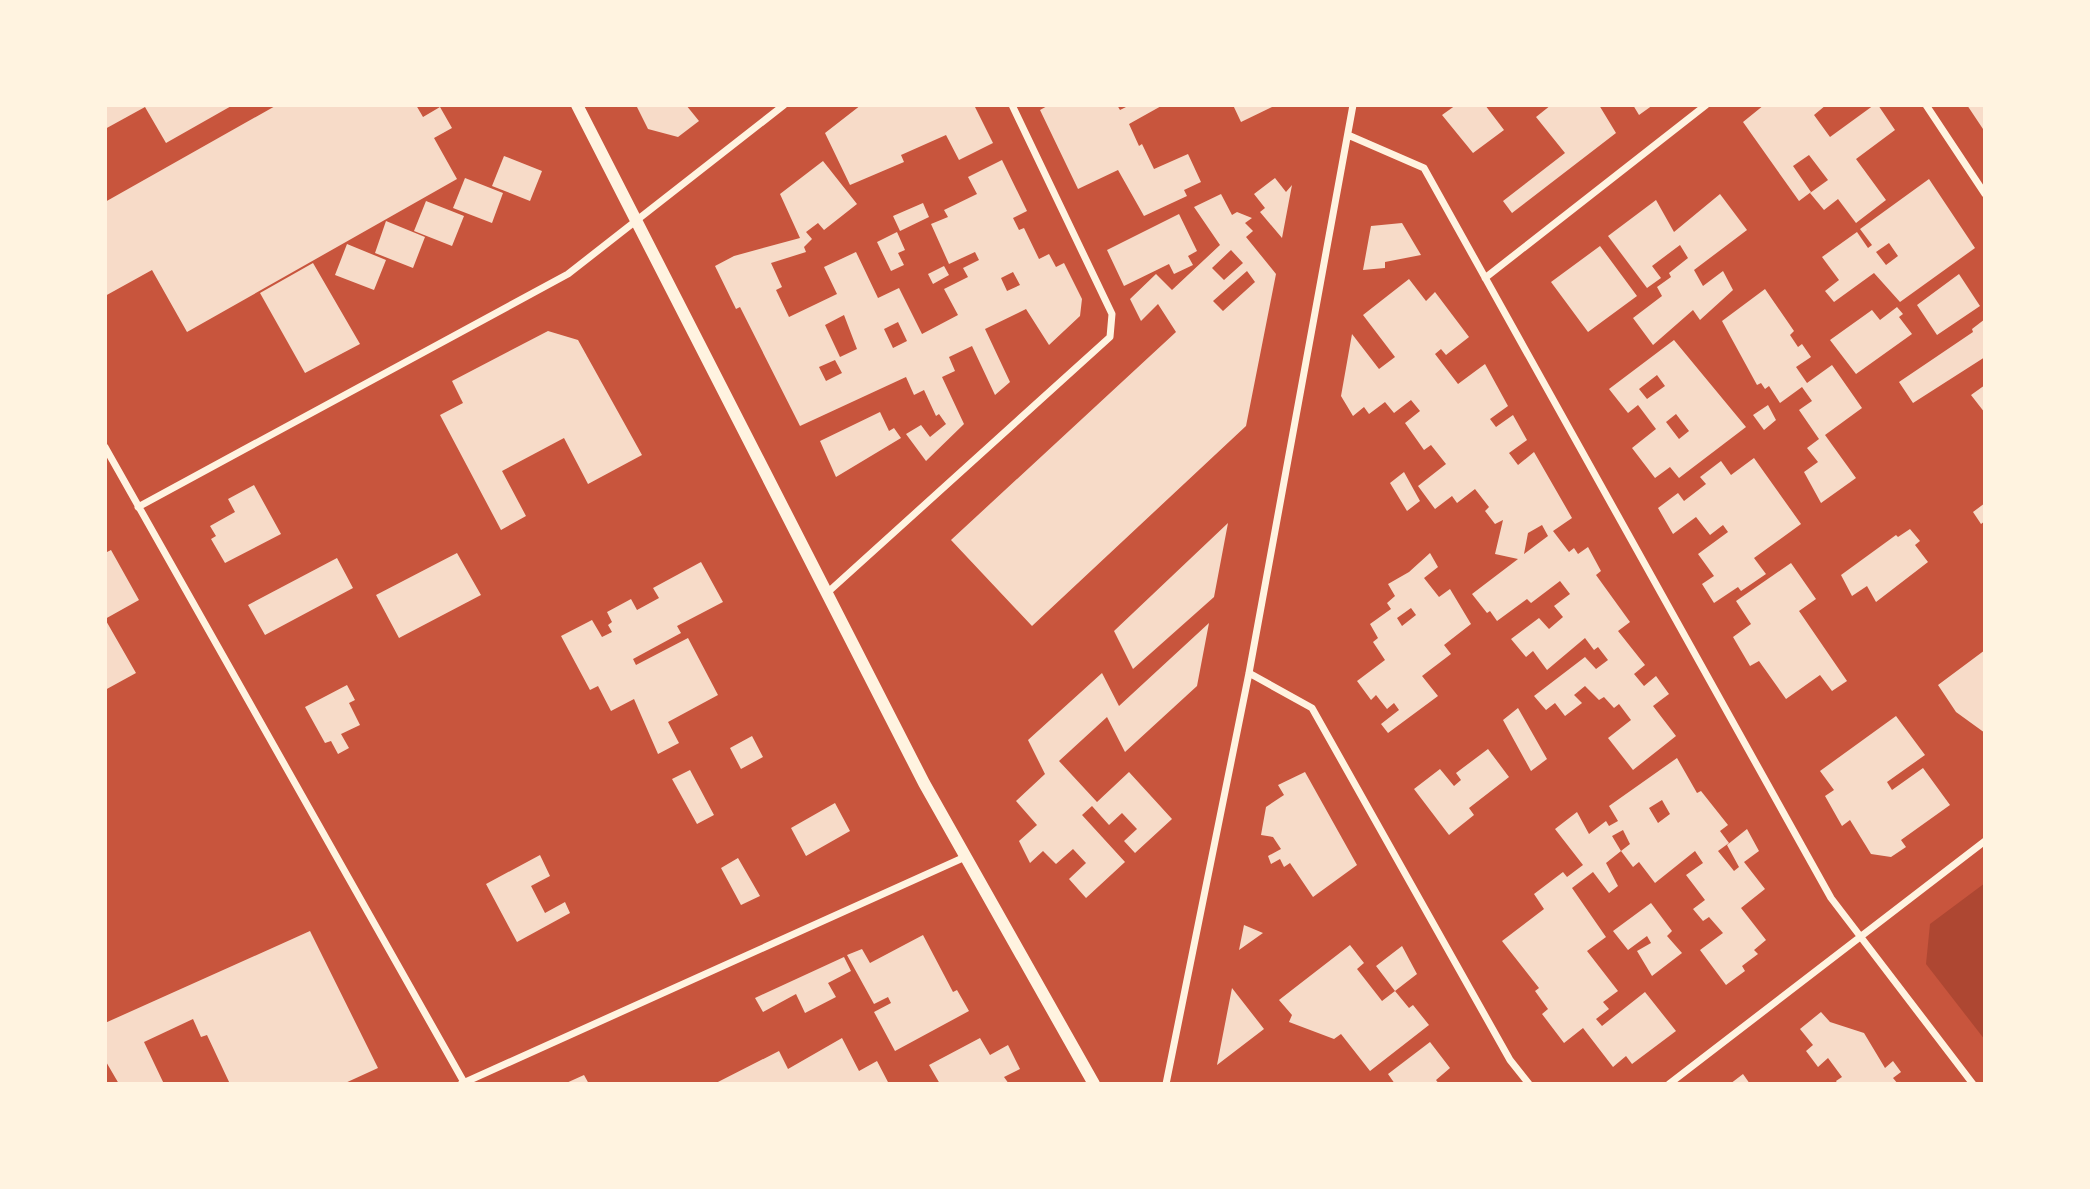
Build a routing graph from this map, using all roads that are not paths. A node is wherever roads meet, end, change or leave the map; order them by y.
1 (577, 105) edge
2 (784, 105) edge
3 (1012, 105) edge
4 (1353, 105) edge
5 (1706, 105) edge
6 (1926, 105) edge
7 (1348, 135) junction
8 (1985, 194) edge
9 (636, 221) junction
10 (1485, 278) junction
11 (105, 447) edge
12 (138, 507) junction
13 (827, 593) junction
14 (1249, 673) junction
15 (1985, 841) edge
16 (965, 857) junction
17 (1860, 937) junction
18 (463, 1083) edge
19 (1094, 1084) edge
20 (1166, 1084) edge
21 (1529, 1084) edge
22 (1670, 1084) edge
23 (1973, 1084) edge

1 - 9 street
2 - 9 street
3 - 13 street
4 - 7 street
5 - 10 street
6 - 8 street
7 - 10 street
7 - 14 street
9 - 12 street
9 - 13 street
10 - 17 street
11 - 12 street
12 - 18 street
13 - 16 street
14 - 20 street
14 - 21 street
15 - 17 street
16 - 18 street
16 - 19 street
17 - 22 street
17 - 23 street

